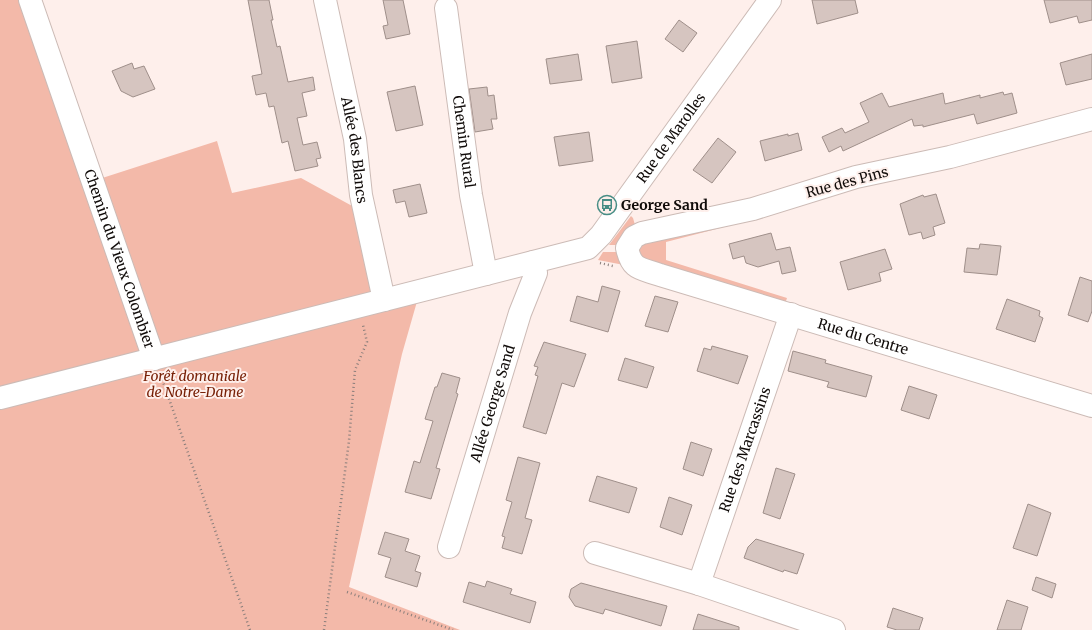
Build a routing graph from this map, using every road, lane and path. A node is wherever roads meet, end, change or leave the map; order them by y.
1 (30, 0) edge
2 (325, 0) edge
3 (770, 0) edge
4 (446, 8) dead end
5 (1092, 119) edge
6 (595, 261) dead end
7 (533, 262) junction
8 (626, 267) junction
9 (486, 274) junction
10 (390, 298) junction
11 (358, 306) junction
12 (791, 314) junction
13 (154, 359) junction
14 (0, 398) edge
15 (1092, 406) edge
16 (450, 547) dead end
17 (595, 553) dead end
18 (700, 584) junction
19 (347, 592) dead end
20 (250, 630) edge
21 (324, 630) edge
22 (453, 630) edge
23 (834, 630) edge

1 - 13 street, Chemin du Vieux Colombier
2 - 10 street, Allée des Blancs
3 - 7 street, Rue de Marolles
4 - 9 street, Chemin Rural
5 - 8 street, Rue des Pins
6 - 8 path
7 - 9 street, Rue de Marolles
7 - 16 street, Allée George Sand
8 - 12 street, Rue du Centre
9 - 10 street, Rue de Marolles
10 - 11 street, Rue de Marolles
11 - 13 street, Rue de Marolles
11 - 21 path
12 - 15 street, Rue du Centre
12 - 18 street, Rue des Marcassins
13 - 14 street, Rue de Marolles
13 - 20 path, Chemin du Vieux Colombier
17 - 18 street
18 - 23 street
19 - 22 path

